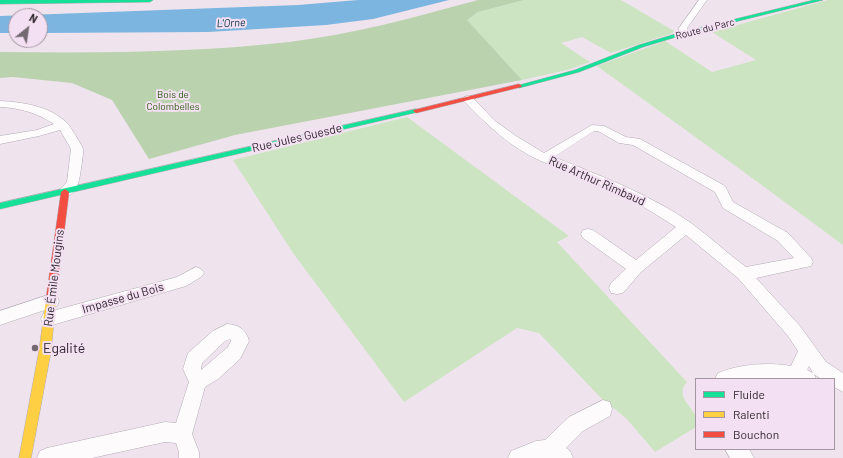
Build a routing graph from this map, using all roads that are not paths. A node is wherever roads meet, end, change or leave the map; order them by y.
1 (150, 0) edge
2 (703, 0) edge
3 (820, 0) edge
4 (0, 2) edge
5 (684, 33) junction
6 (592, 65) joint
7 (468, 99) junction
8 (0, 104) edge
9 (63, 125) junction
10 (0, 140) edge
11 (544, 158) junction
12 (65, 192) junction
13 (0, 206) edge
14 (686, 227) junction
15 (588, 234) dead end
16 (636, 268) junction
17 (196, 273) dead end
18 (743, 274) junction
19 (617, 288) dead end
20 (51, 302) junction
21 (0, 318) edge
22 (49, 319) junction
23 (807, 350) junction
24 (801, 377) edge
25 (726, 378) edge
26 (833, 378) edge
27 (198, 382) dead end
28 (603, 409) dead end
29 (182, 434) junction
30 (736, 450) edge
31 (556, 454) edge
32 (25, 458) edge
33 (47, 458) edge
34 (189, 458) edge
35 (518, 458) edge
36 (744, 458) edge

1 - 4 street
2 - 5 street
3 - 5 street, Route du Parc
5 - 6 street, Route du Parc
6 - 7 street, Rue Jules Guesde
7 - 11 street, Rue Arthur Rimbaud
7 - 12 street, Rue Jules Guesde
8 - 9 street
9 - 10 street
9 - 12 street
11 - 14 street, Rue Arthur Rimbaud
11 - 18 street
12 - 13 street, Rue Jules Guesde
12 - 20 street, Rue Émile Mougins
14 - 16 street
14 - 18 street, Rue Arthur Rimbaud
15 - 16 street
16 - 19 street
17 - 22 street, Impasse du Bois
18 - 23 street, Rue Arthur Rimbaud
20 - 21 street
20 - 22 street, Rue Émile Mougins
22 - 32 street, Rue Émile Mougins
23 - 24 street
23 - 26 street, Rue Arthur Rimbaud
24 - 25 street
27 - 29 street
28 - 31 street
29 - 33 street
29 - 34 street
30 - 36 street
31 - 35 street

